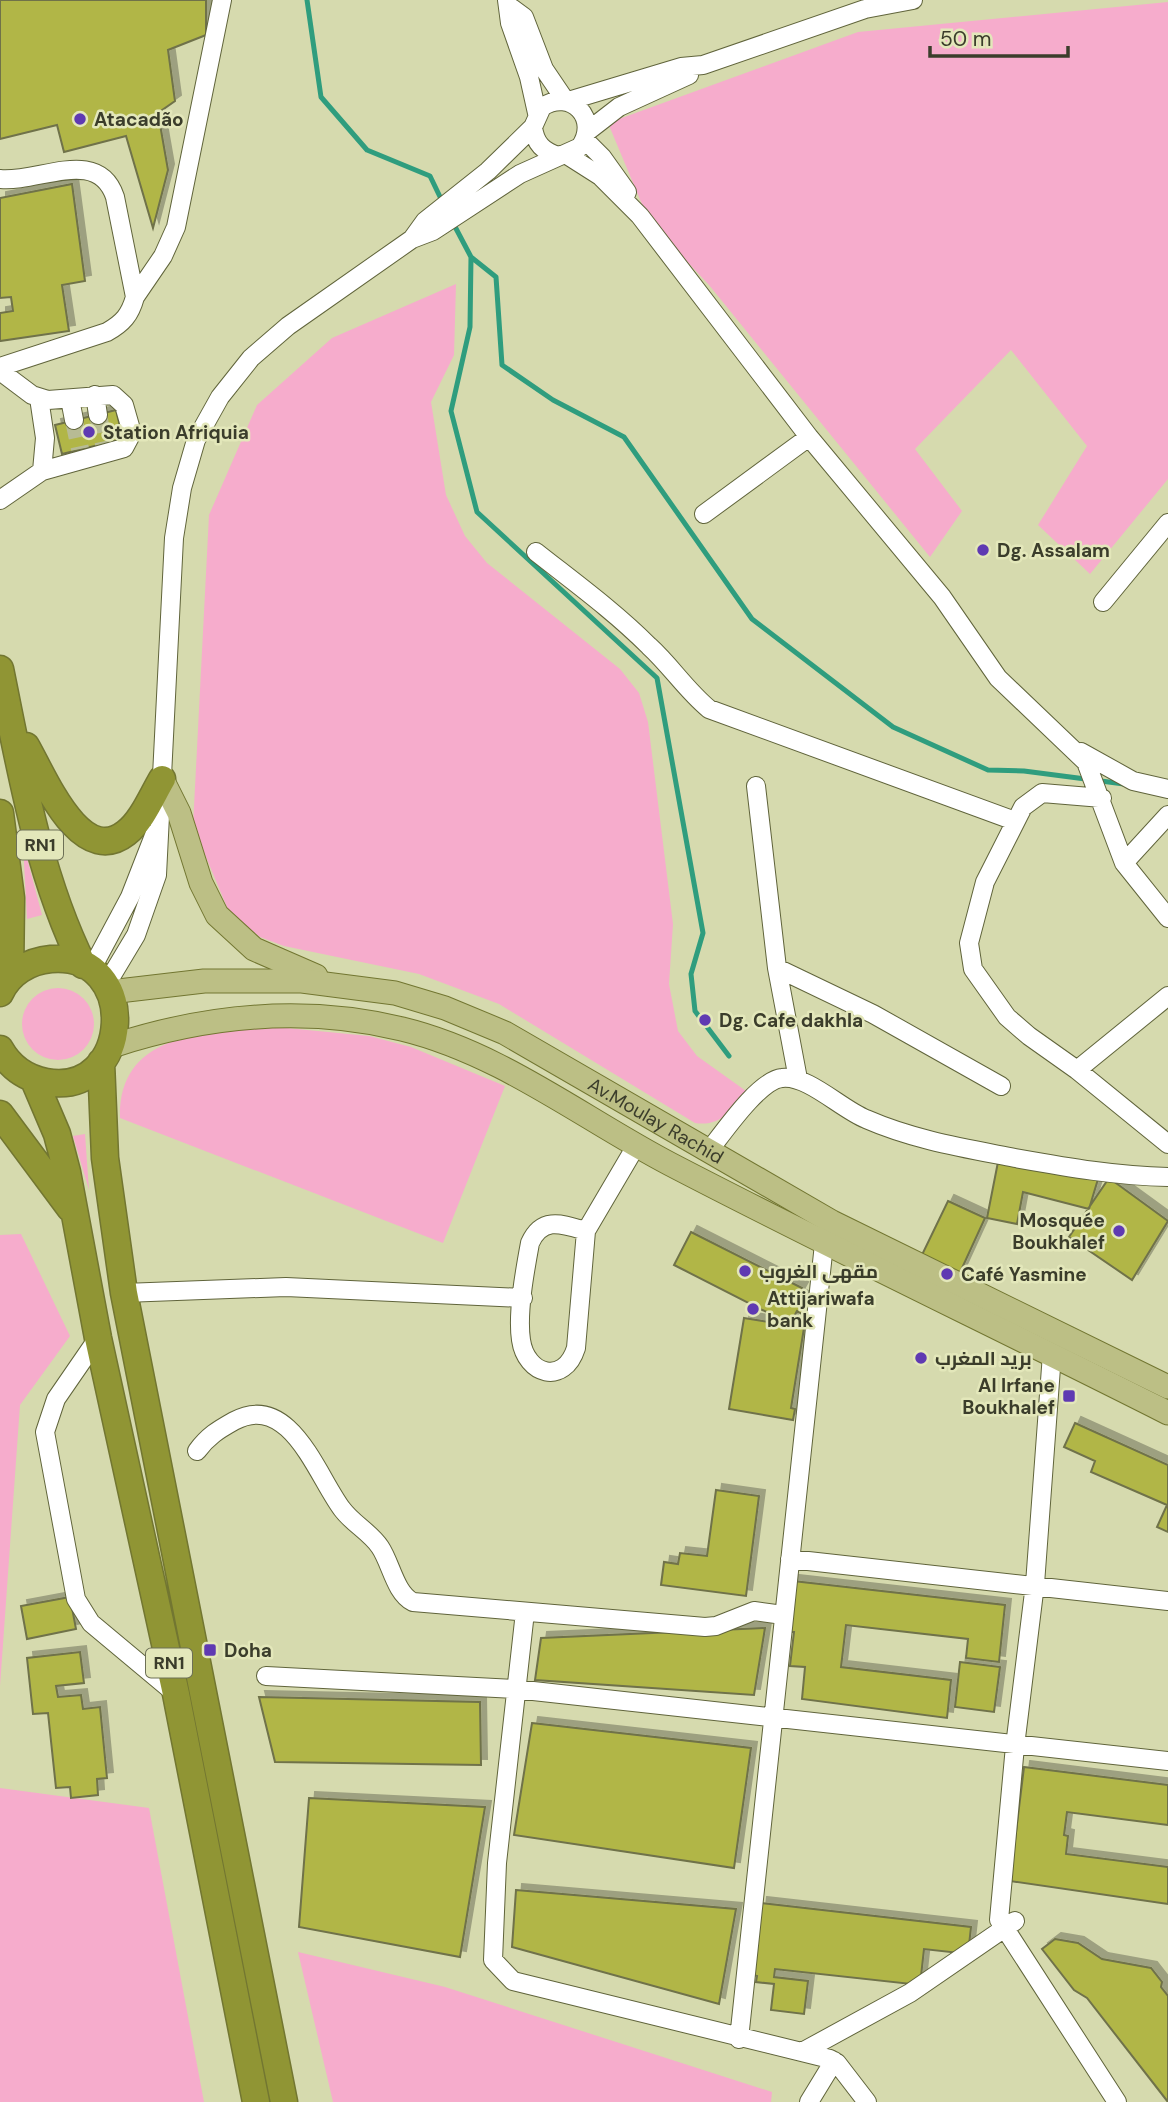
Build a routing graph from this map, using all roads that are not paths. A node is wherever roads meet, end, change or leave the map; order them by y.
1 (222, 0) edge
2 (913, 0) edge
3 (508, 3) edge
4 (703, 65) junction
5 (567, 101) junction
6 (535, 120) junction
7 (586, 136) junction
8 (563, 155) junction
9 (0, 179) edge
10 (472, 194) junction
11 (640, 216) junction
12 (135, 296) junction
13 (0, 369) edge
14 (95, 395) junction
15 (39, 398) junction
16 (70, 400) junction
17 (98, 415) tunnel mouth
18 (74, 421) tunnel mouth
19 (809, 437) junction
20 (42, 471) junction
21 (0, 500) edge
22 (704, 514) dead end
23 (1168, 523) edge
24 (536, 552) dead end
25 (1103, 602) dead end
26 (0, 669) edge
27 (11, 720) junction
28 (1071, 748) junction
29 (162, 779) junction
30 (756, 786) dead end
31 (1168, 789) edge
32 (1101, 795) junction
33 (0, 813) edge
34 (1168, 815) edge
35 (1015, 821) junction
36 (1124, 863) junction
37 (1168, 918) edge
38 (777, 968) junction
39 (97, 978) junction
40 (335, 983) junction
41 (3, 987) edge
42 (1168, 996) edge
43 (2, 1054) edge
44 (106, 1054) junction
45 (1077, 1070) junction
46 (798, 1079) junction
47 (34, 1080) junction
48 (1001, 1086) dead end
49 (0, 1114) edge
50 (1168, 1144) edge
51 (636, 1146) junction
52 (708, 1152) junction
53 (1168, 1177) edge
54 (72, 1210) junction
55 (832, 1222) junction
56 (586, 1231) junction
57 (824, 1244) junction
58 (124, 1293) junction
59 (523, 1298) junction
60 (98, 1338) junction
61 (1052, 1354) junction
62 (1168, 1387) edge
63 (1168, 1413) edge
64 (197, 1451) dead end
65 (790, 1559) junction
66 (1035, 1584) junction
67 (1168, 1601) edge
68 (525, 1612) junction
69 (783, 1615) junction
70 (266, 1676) dead end
71 (515, 1689) junction
72 (176, 1694) junction
73 (774, 1718) junction
74 (1015, 1746) junction
75 (1168, 1761) edge
76 (1007, 1924) junction
77 (739, 2039) junction
78 (802, 2052) junction
79 (834, 2061) junction
80 (256, 2102) edge
81 (284, 2102) edge
82 (809, 2102) edge
83 (867, 2102) edge
84 (1117, 2102) edge

1 - 12 street
2 - 4 street
3 - 5 street
3 - 6 street
4 - 5 street
4 - 7 street
5 - 6 street
5 - 7 street
6 - 8 street
6 - 10 street
7 - 8 street
7 - 11 street
8 - 10 street
8 - 11 street
9 - 12 street
10 - 29 street
11 - 19 street
12 - 13 street
13 - 15 street
14 - 16 street
14 - 17 street
14 - 20 street
15 - 16 street
15 - 20 street
16 - 18 street
19 - 22 street
19 - 28 street
20 - 21 street
23 - 25 street
24 - 35 street
26 - 27 highway, RN1
27 - 29 highway
27 - 39 highway, RN1
28 - 31 street
28 - 32 street
29 - 39 street
29 - 40 main road
30 - 38 street
32 - 35 street
32 - 36 street
33 - 41 highway, RN1
34 - 36 street
35 - 45 street
36 - 37 street
38 - 46 street
38 - 48 street
39 - 40 main road, Av.Moulay Rachid
39 - 41 highway, RN1
39 - 44 highway, RN1
40 - 52 main road, Av.Moulay Rachid
42 - 45 street
43 - 47 highway
44 - 47 highway
44 - 51 main road, Av.Moulay Rachid
44 - 58 highway, RN1
45 - 50 street
46 - 52 street
46 - 53 street
47 - 54 highway, RN1
49 - 54 highway
51 - 56 street
51 - 57 main road, Av.Moulay Rachid
52 - 55 main road, Av.Moulay Rachid
54 - 60 highway, RN1
55 - 57 street
55 - 62 main road, Av.Moulay Rachid
56 - 59 street
56 - 59 street
57 - 61 main road, Av.Moulay Rachid
57 - 65 street
58 - 59 street
58 - 81 highway, RN1
60 - 72 highway, RN1
60 - 72 street
61 - 63 main road, Av.Moulay Rachid
61 - 66 street
64 - 68 street
65 - 66 street
65 - 69 street
66 - 67 street
66 - 74 street
68 - 69 street
68 - 71 street
69 - 73 street
70 - 71 street
71 - 73 street
71 - 77 street
72 - 80 highway, RN1
73 - 74 street
73 - 77 street
74 - 75 street
74 - 76 street
76 - 78 street
76 - 84 street
77 - 78 street
78 - 79 street
79 - 82 street
79 - 83 street

